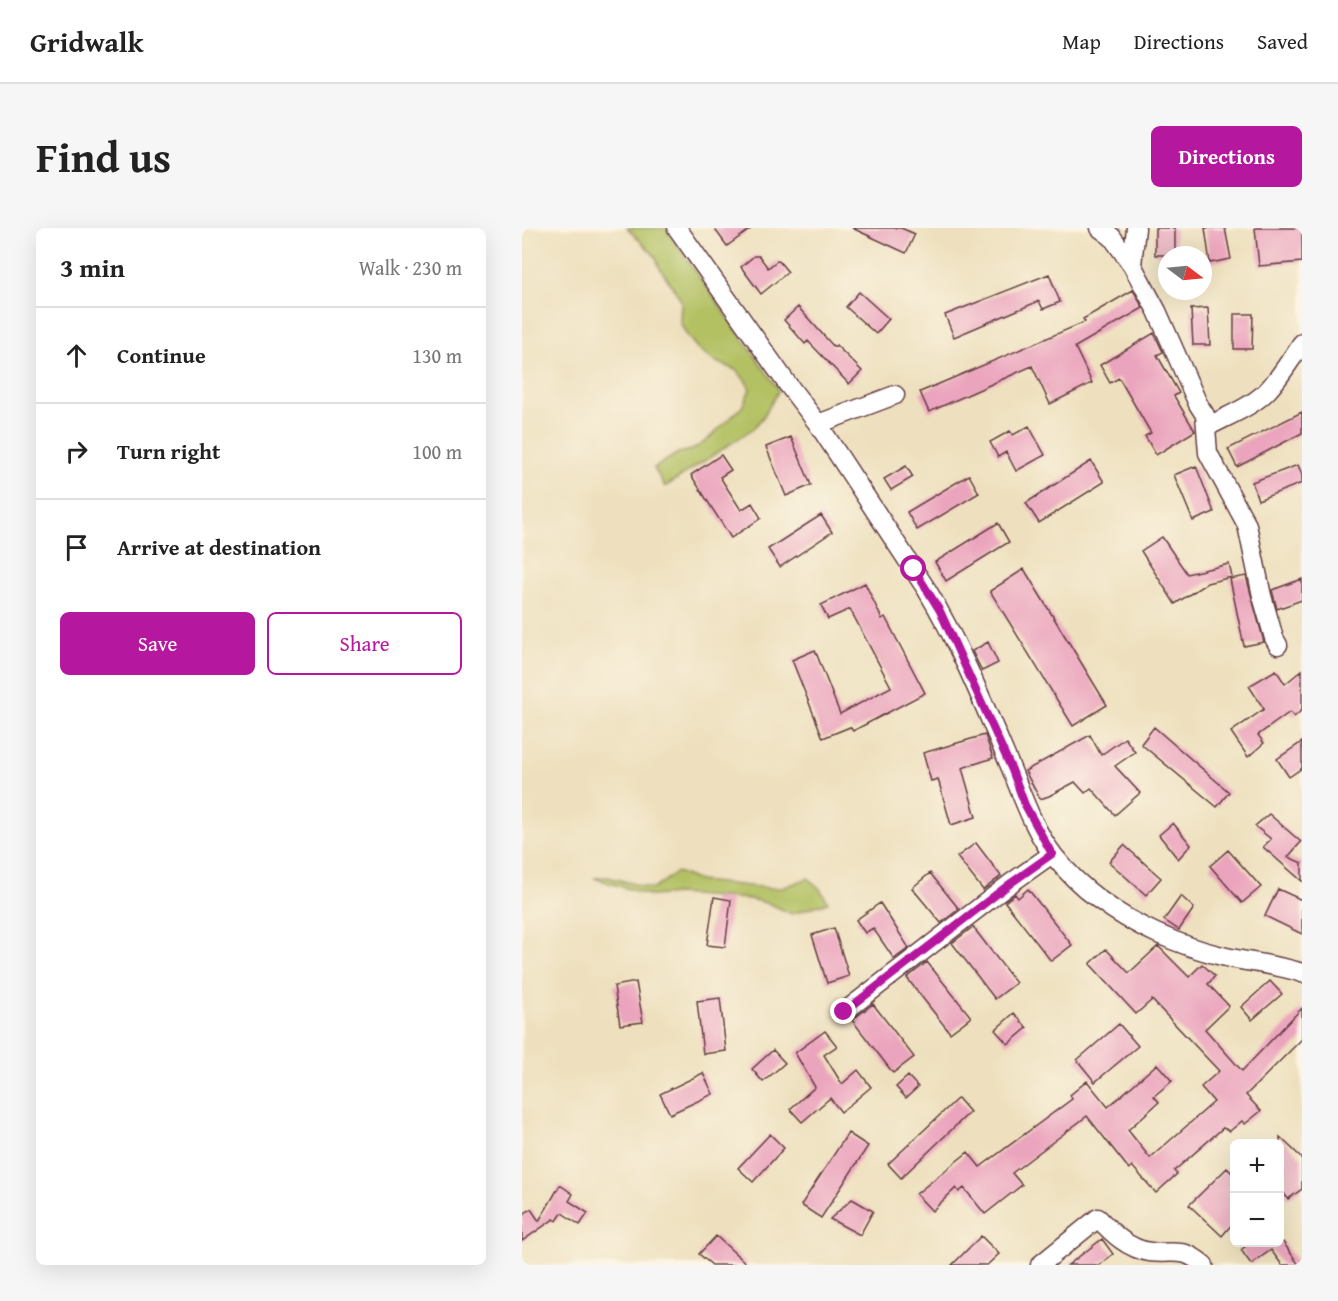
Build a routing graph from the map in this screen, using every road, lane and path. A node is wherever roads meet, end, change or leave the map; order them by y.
1 (677, 228) edge
2 (1100, 228) edge
3 (1136, 228) edge
4 (1132, 265) junction
5 (1302, 343) edge
6 (895, 395) dead end
7 (818, 424) junction
8 (1207, 427) junction
9 (1278, 645) dead end
10 (1052, 854) junction
11 (1302, 973) edge
12 (844, 1012) dead end
13 (1040, 1265) edge
14 (1204, 1265) edge

1 - 7 street
2 - 4 street
3 - 4 street
4 - 8 street
5 - 8 street
6 - 7 street
7 - 10 street
8 - 9 street
10 - 11 street
10 - 12 street
13 - 14 street

